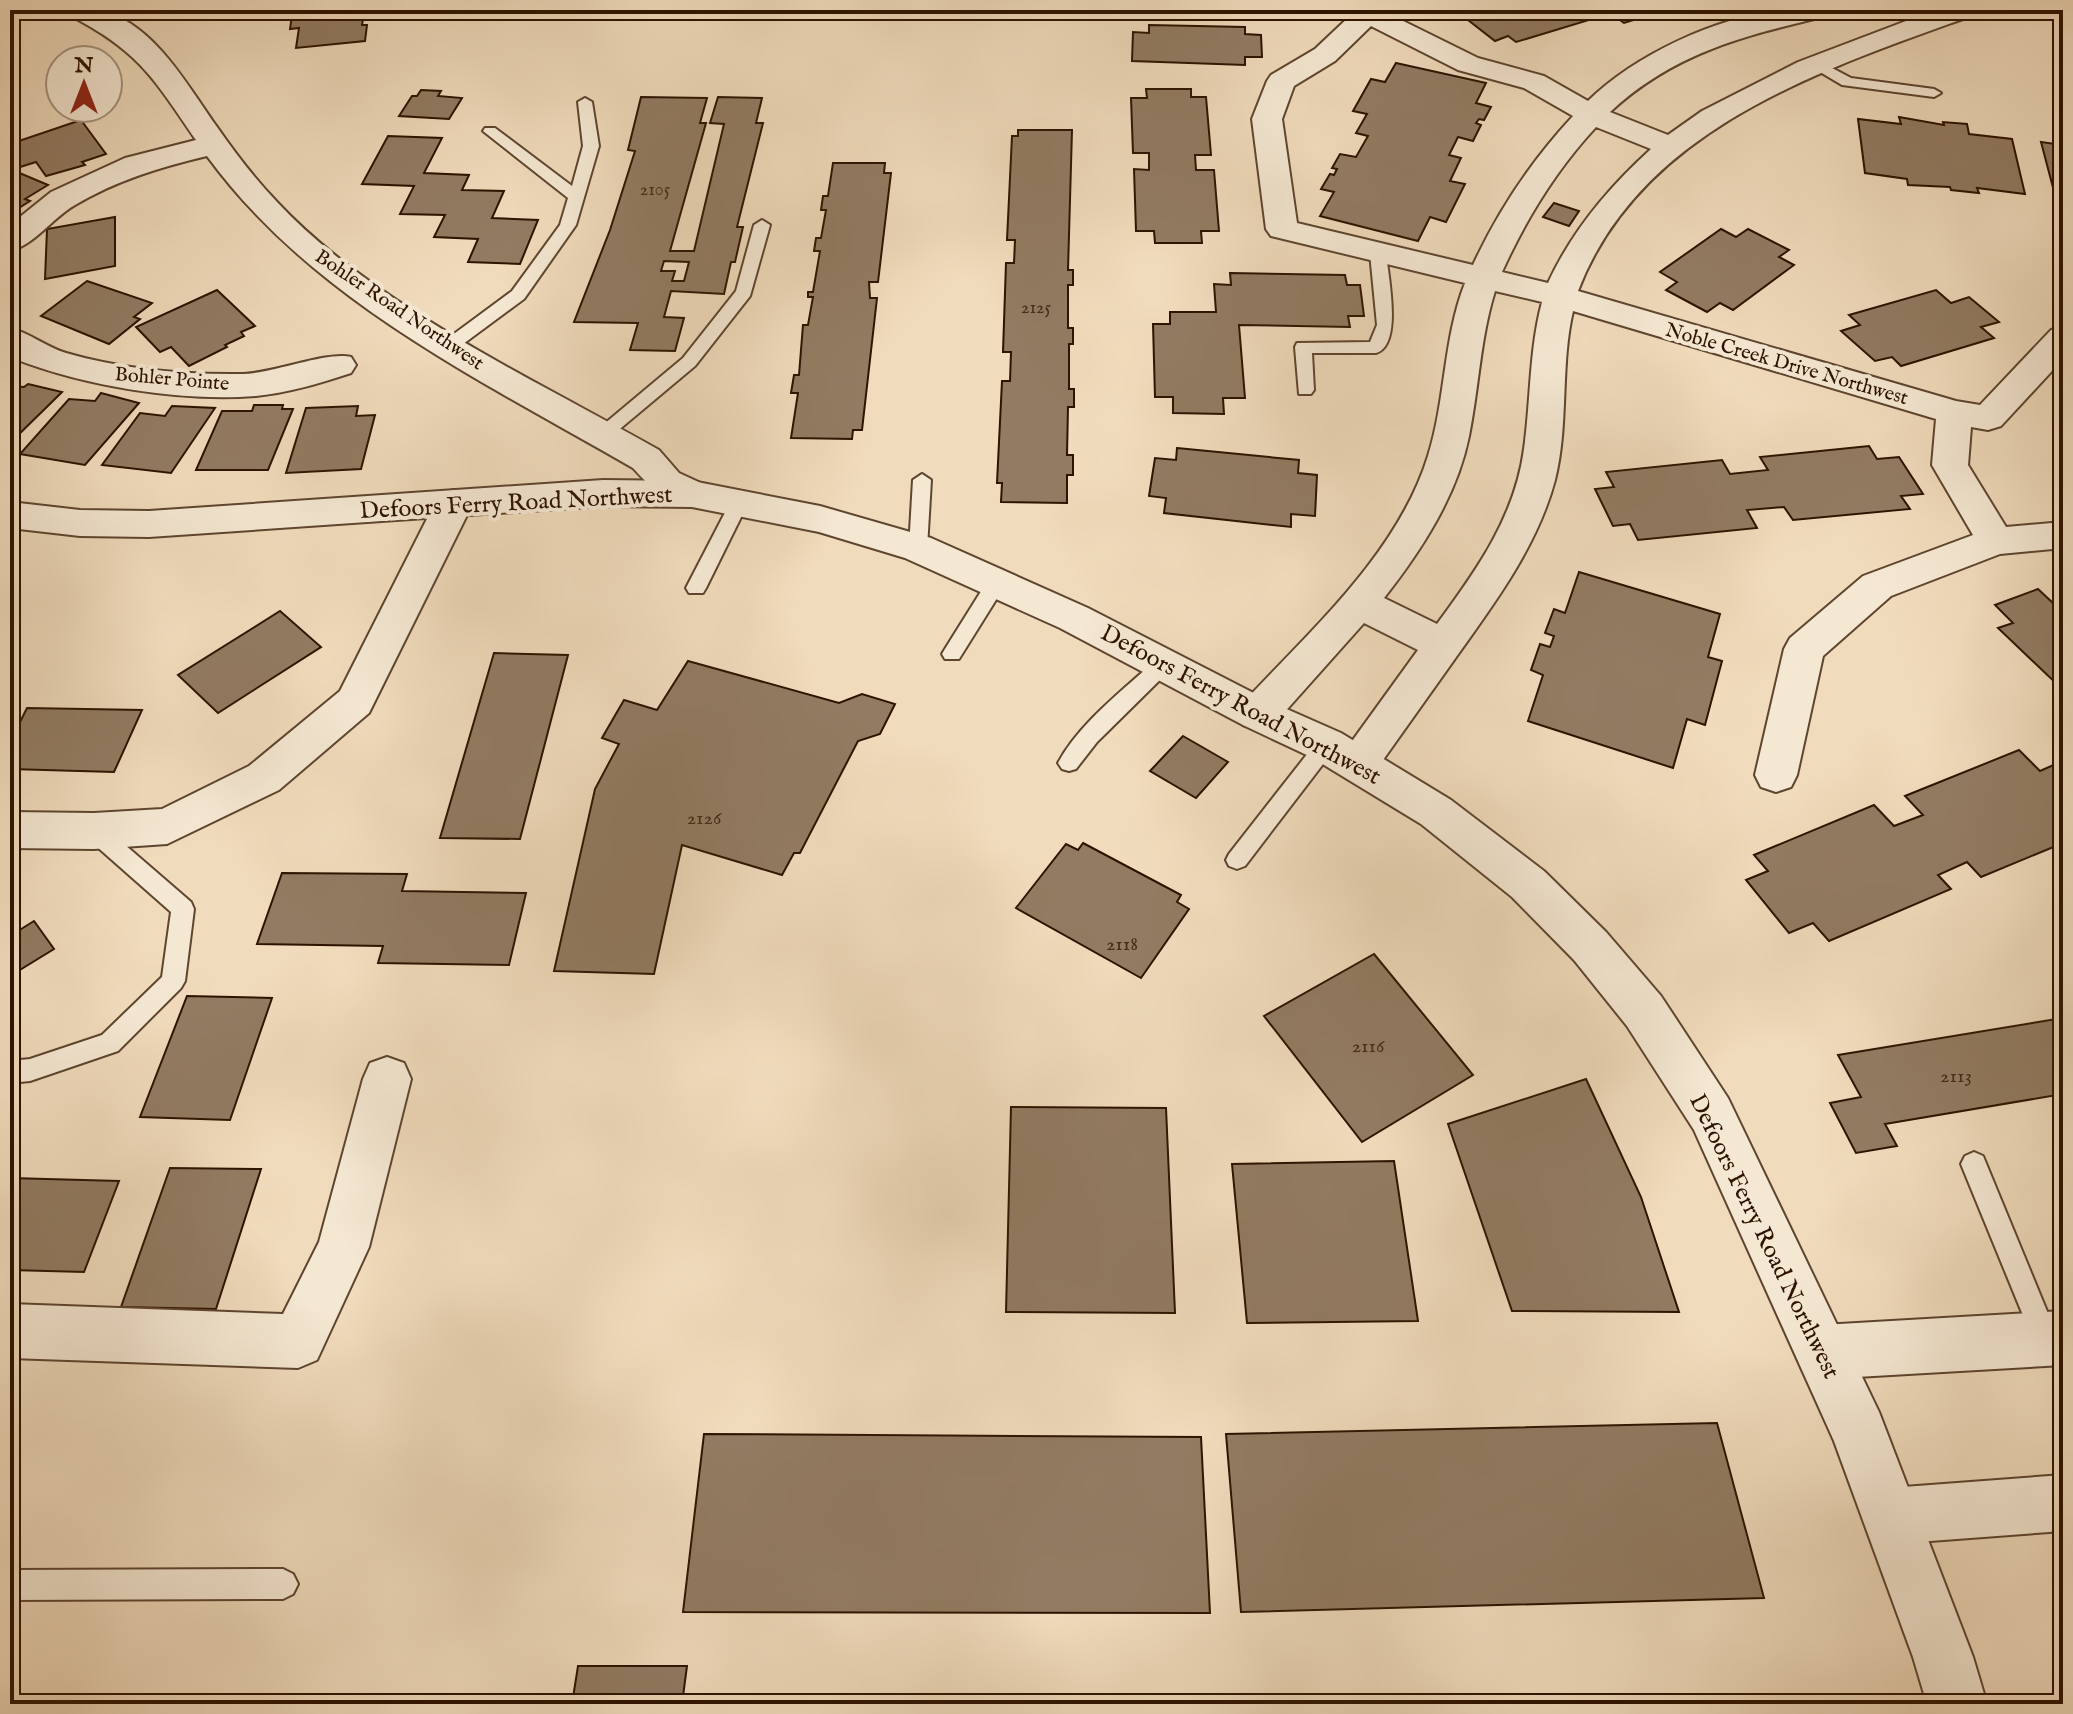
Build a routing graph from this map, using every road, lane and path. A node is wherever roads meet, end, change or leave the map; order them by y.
1 (81, 10) edge
2 (1817, 10) edge
3 (1961, 10) edge
4 (1381, 14) edge
5 (1761, 23) junction
6 (1815, 63) junction
7 (1934, 93) dead end
8 (585, 102) dead end
9 (1590, 114) junction
10 (490, 131) dead end
11 (215, 145) junction
12 (1670, 146) junction
13 (576, 197) junction
14 (762, 225) dead end
15 (10, 241) edge
16 (1378, 253) junction
17 (1481, 279) junction
18 (1559, 296) junction
19 (2063, 338) edge
20 (10, 339) edge
21 (449, 346) junction
22 (339, 365) dead end
23 (1305, 390) dead end
24 (1954, 412) junction
25 (603, 434) junction
26 (922, 480) dead end
27 (692, 494) junction
28 (454, 503) junction
29 (739, 503) junction
30 (10, 515) edge
31 (2063, 535) edge
32 (1996, 541) junction
33 (918, 548) junction
34 (997, 582) junction
35 (696, 588) dead end
36 (1357, 602) junction
37 (1443, 645) junction
38 (952, 654) dead end
39 (1165, 663) junction
40 (1258, 714) junction
41 (1342, 754) junction
42 (1069, 763) dead end
43 (1776, 775) dead end
44 (10, 830) edge
45 (94, 831) junction
46 (1237, 860) dead end
47 (10, 1072) edge
48 (387, 1079) dead end
49 (1974, 1164) dead end
50 (10, 1331) edge
51 (2054, 1338) edge
52 (1822, 1352) junction
53 (2063, 1503) edge
54 (1890, 1516) junction
55 (283, 1584) dead end
56 (10, 1585) edge
57 (1957, 1704) edge

1 - 11 street, Bohler Road Northwest
2 - 5 street
3 - 6 street
4 - 9 street
4 - 16 street, Noble Creek Drive Northwest
5 - 6 street
5 - 9 street
6 - 7 lane
6 - 12 street
8 - 13 lane
9 - 12 street
9 - 17 street
10 - 13 lane
11 - 15 street
11 - 21 street, Bohler Road Northwest
12 - 18 street
13 - 21 lane
14 - 25 lane
16 - 17 street, Noble Creek Drive Northwest
16 - 23 lane
17 - 18 street, Noble Creek Drive Northwest
17 - 36 street
18 - 24 street, Noble Creek Drive Northwest
18 - 37 street
19 - 24 street, Noble Creek Drive Northwest
20 - 22 street, Bohler Pointe
21 - 25 street, Bohler Road Northwest
24 - 32 street
25 - 27 street, Bohler Road Northwest
26 - 33 lane
27 - 28 street, Defoors Ferry Road Northwest
27 - 29 street, Defoors Ferry Road Northwest
28 - 30 street, Defoors Ferry Road Northwest
28 - 45 street
29 - 33 street, Defoors Ferry Road Northwest
29 - 35 lane
31 - 32 street
32 - 43 street
33 - 34 street, Defoors Ferry Road Northwest
34 - 38 lane
34 - 39 street, Defoors Ferry Road Northwest
36 - 37 street
36 - 40 street
37 - 41 street
39 - 40 street, Defoors Ferry Road Northwest
39 - 42 lane
40 - 41 street, Defoors Ferry Road Northwest
41 - 46 lane
41 - 52 street, Defoors Ferry Road Northwest
44 - 45 street
45 - 47 lane
48 - 50 street
49 - 51 lane
51 - 52 street
52 - 54 street, Defoors Ferry Road Northwest
53 - 54 street
54 - 57 street, Defoors Ferry Road Northwest
55 - 56 lane

